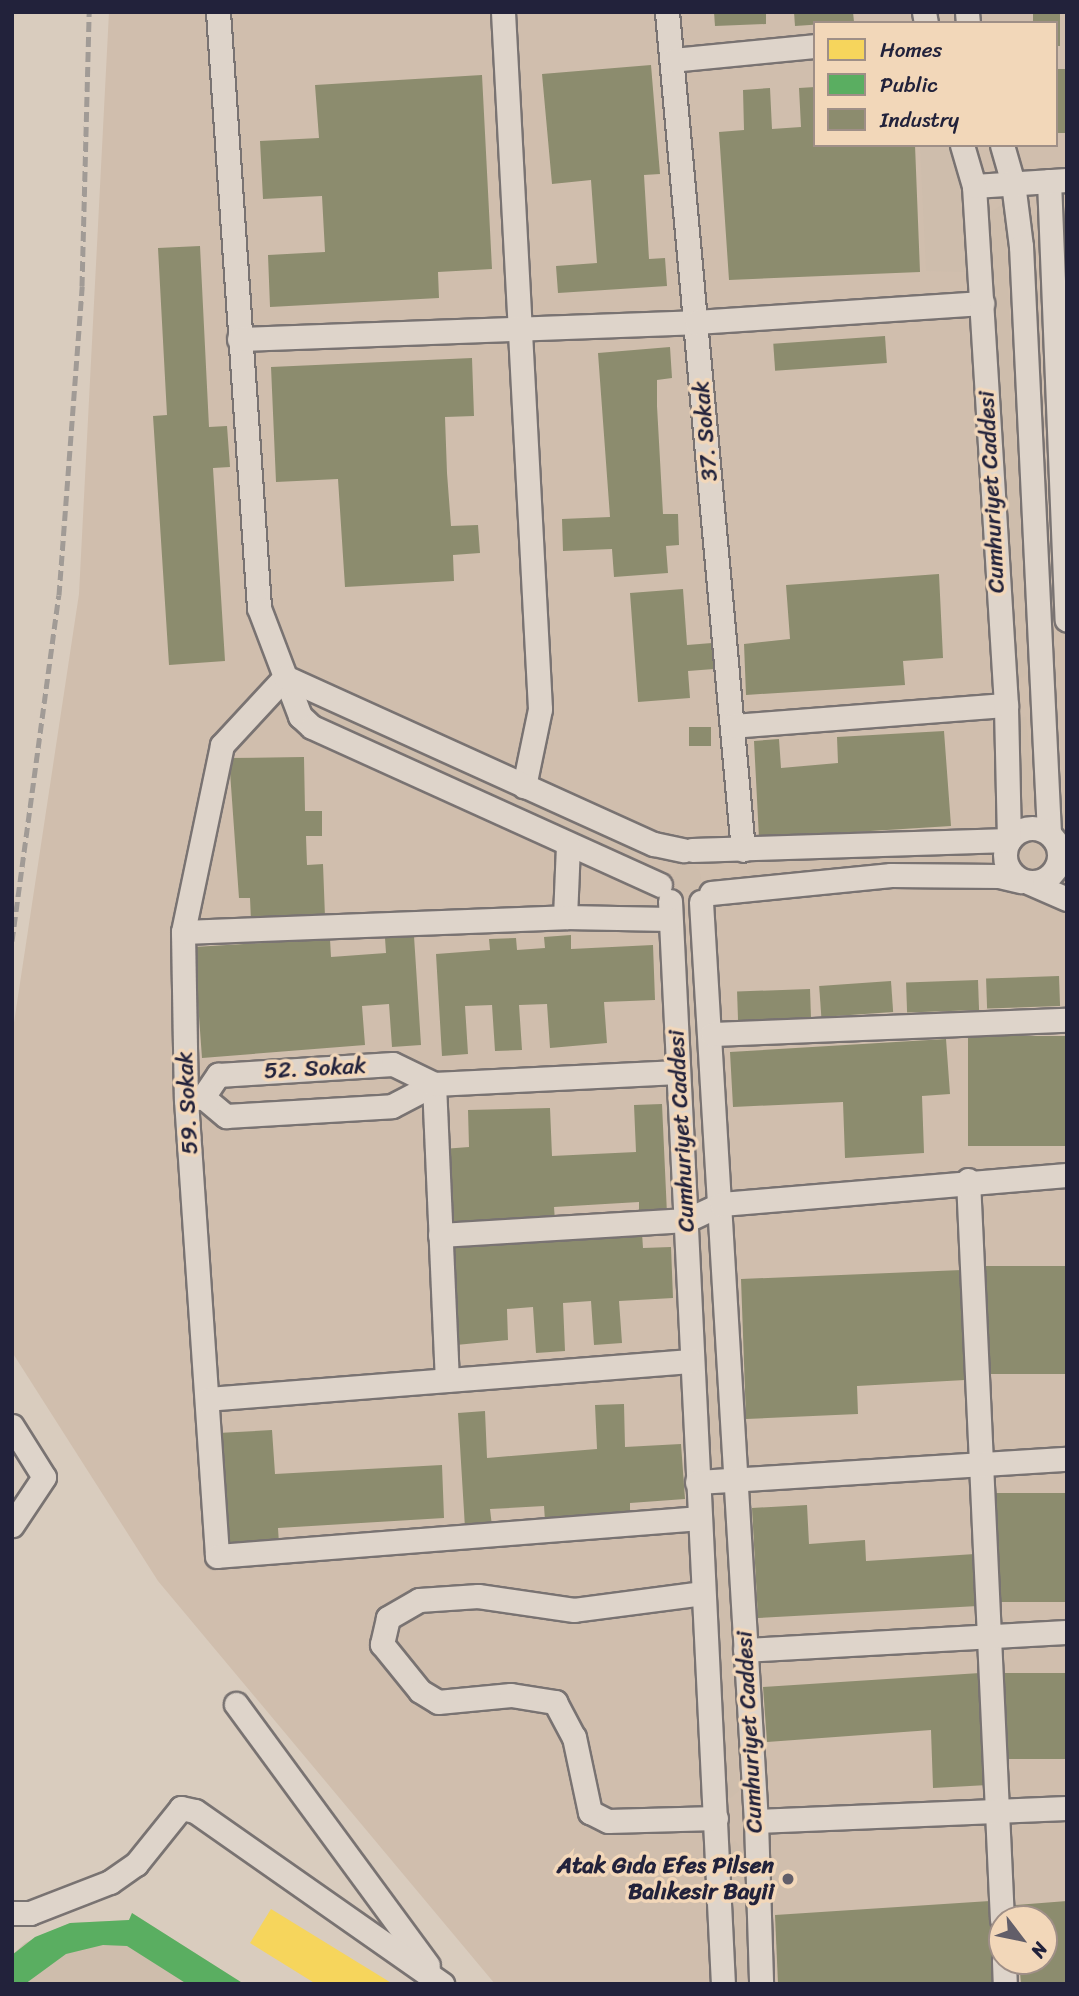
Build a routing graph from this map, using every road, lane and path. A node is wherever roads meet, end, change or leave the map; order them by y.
1 (218, 12) edge
2 (503, 12) edge
3 (667, 12) edge
4 (813, 46) edge
5 (672, 60) junction
6 (963, 147) edge
7 (1003, 147) edge
8 (1058, 181) edge
9 (1013, 183) junction
10 (974, 186) junction
11 (982, 303) junction
12 (696, 322) junction
13 (518, 326) junction
14 (239, 339) junction
15 (1065, 519) edge
16 (1067, 620) edge
17 (285, 677) junction
18 (1006, 705) junction
19 (732, 726) junction
20 (524, 786) junction
21 (1009, 840) junction
22 (1058, 844) edge
23 (568, 846) junction
24 (743, 849) junction
25 (687, 850) junction
26 (1026, 882) junction
27 (706, 897) junction
28 (1067, 899) edge
29 (667, 902) junction
30 (565, 917) junction
31 (183, 932) junction
32 (1067, 1020) edge
33 (712, 1034) junction
34 (678, 1072) junction
35 (434, 1084) junction
36 (194, 1099) junction
37 (1067, 1175) edge
38 (968, 1180) junction
39 (721, 1204) junction
40 (687, 1220) junction
41 (440, 1235) junction
42 (692, 1361) junction
43 (447, 1380) junction
44 (207, 1399) junction
45 (12, 1426) edge
46 (1067, 1459) edge
47 (981, 1463) junction
48 (735, 1480) junction
49 (697, 1482) junction
50 (699, 1518) junction
51 (12, 1525) edge
52 (703, 1593) junction
53 (1067, 1632) edge
54 (989, 1636) junction
55 (745, 1650) junction
56 (236, 1704) dead end
57 (1067, 1808) edge
58 (997, 1812) junction
59 (716, 1818) junction
60 (756, 1821) junction
61 (1001, 1905) edge
62 (12, 1913) edge
63 (440, 1982) edge
64 (723, 1984) edge
65 (761, 1984) edge

1 - 14 street
2 - 13 street
3 - 5 street, 37. Sokak
4 - 5 street
5 - 12 street, 37. Sokak
6 - 10 street, Cumhuriyet Caddesi
7 - 9 street, Cumhuriyet Caddesi
8 - 9 street
8 - 15 street
9 - 10 street
9 - 22 street, Cumhuriyet Caddesi
10 - 11 street, Cumhuriyet Caddesi
11 - 12 street
11 - 18 street, Cumhuriyet Caddesi
12 - 13 street
12 - 19 street, 37. Sokak
13 - 14 street
13 - 20 street
14 - 17 street
15 - 16 street
17 - 20 street
17 - 23 street
17 - 31 street, 59. Sokak
18 - 19 street
18 - 21 street, Cumhuriyet Caddesi
19 - 24 street, 37. Sokak
20 - 25 street
21 - 22 street
21 - 24 street
21 - 26 street
22 - 26 street
23 - 29 street
23 - 30 street
24 - 25 street
25 - 27 street
25 - 29 street
26 - 27 street
26 - 28 street
27 - 29 street
27 - 33 street, Cumhuriyet Caddesi
29 - 30 street
29 - 34 street, Cumhuriyet Caddesi
30 - 31 street
31 - 36 street, 59. Sokak
32 - 33 street, Cumhuriyet Caddesi
33 - 39 street, Cumhuriyet Caddesi
34 - 35 street, 52. Sokak
34 - 40 street, Cumhuriyet Caddesi
35 - 36 street, 52. Sokak
35 - 36 street, 52. Sokak
35 - 41 street
36 - 44 street, 59. Sokak
37 - 38 street, Cumhuriyet Caddesi
38 - 39 street, Cumhuriyet Caddesi
38 - 47 street
39 - 40 street
39 - 48 street, Cumhuriyet Caddesi
40 - 41 street
40 - 42 street, Cumhuriyet Caddesi
41 - 43 street
42 - 43 street
42 - 49 street, Cumhuriyet Caddesi
43 - 44 street
44 - 50 street, 59. Sokak
45 - 51 street
46 - 47 street
47 - 48 street
47 - 54 street
48 - 49 street
48 - 55 street, Cumhuriyet Caddesi
49 - 50 street, Cumhuriyet Caddesi
50 - 52 street, Cumhuriyet Caddesi
52 - 59 street, Cumhuriyet Caddesi
52 - 59 street
53 - 54 street
54 - 55 street
54 - 58 street
55 - 60 street, Cumhuriyet Caddesi
56 - 63 street
57 - 58 street
58 - 60 street
58 - 61 street
59 - 64 street, Cumhuriyet Caddesi
60 - 65 street, Cumhuriyet Caddesi
62 - 63 street

